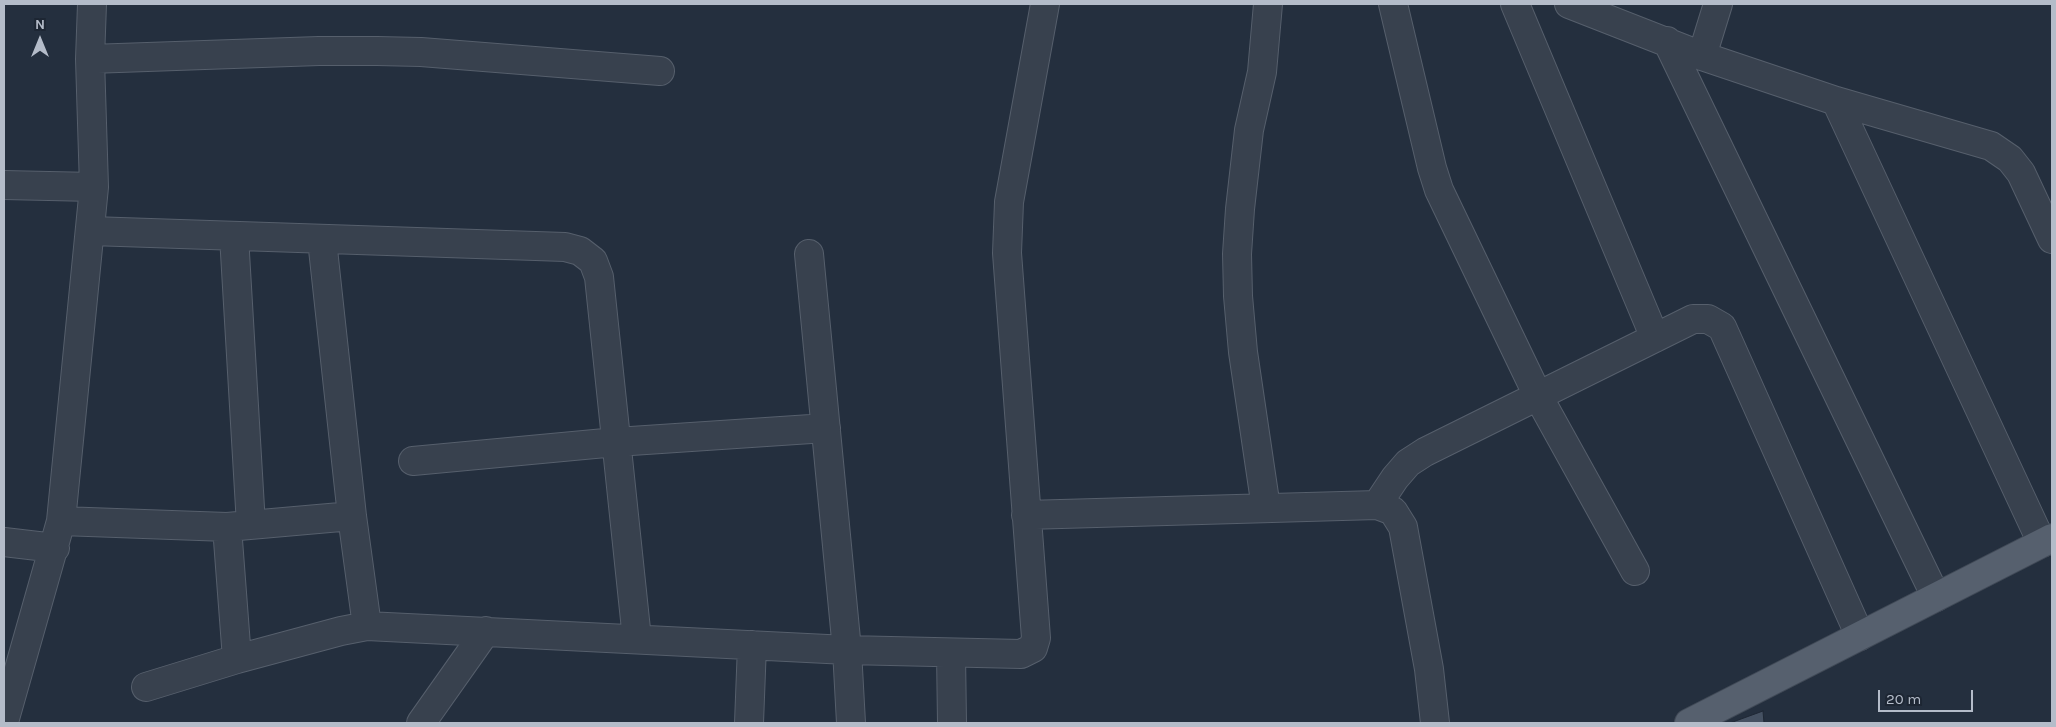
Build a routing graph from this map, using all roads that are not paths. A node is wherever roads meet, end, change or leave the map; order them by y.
1 (92, 4) edge
2 (1045, 4) edge
3 (1268, 4) edge
4 (1393, 4) edge
5 (1515, 4) edge
6 (1569, 4) edge
7 (1718, 4) edge
8 (1667, 41) junction
9 (1702, 56) junction
10 (90, 59) junction
11 (660, 71) dead end
12 (1836, 101) junction
13 (4, 185) edge
14 (94, 187) junction
15 (91, 231) junction
16 (234, 236) junction
17 (322, 240) junction
18 (2052, 240) edge
19 (809, 254) dead end
20 (1655, 338) junction
21 (1538, 396) junction
22 (826, 428) junction
23 (616, 442) junction
24 (413, 461) dead end
25 (1377, 504) junction
26 (1266, 508) junction
27 (1026, 515) junction
28 (352, 516) junction
29 (61, 521) junction
30 (239, 526) junction
31 (2047, 540) edge
32 (4, 542) edge
33 (55, 548) junction
34 (1635, 571) dead end
35 (1936, 597) junction
36 (367, 626) junction
37 (486, 631) junction
38 (1860, 636) junction
39 (636, 639) junction
40 (752, 645) junction
41 (847, 650) junction
42 (951, 653) junction
43 (237, 659) junction
44 (146, 687) dead end
45 (4, 722) edge
46 (421, 723) edge
47 (749, 723) edge
48 (851, 723) edge
49 (952, 723) edge
50 (1435, 723) edge
51 (1689, 723) edge

1 - 10 street
2 - 27 street
3 - 26 street
4 - 21 street
5 - 20 street
6 - 8 street
7 - 9 street
8 - 9 street
8 - 35 street
9 - 12 street
10 - 11 street
10 - 14 street
12 - 18 street
12 - 31 street
13 - 14 street
14 - 15 street
15 - 16 street
15 - 29 street
16 - 17 street
16 - 30 street
17 - 23 street
17 - 28 street
19 - 22 street
20 - 21 street
20 - 38 street
21 - 25 street
21 - 34 street
22 - 23 street
22 - 41 street
23 - 24 street
23 - 39 street
25 - 26 street
25 - 50 street
26 - 27 street
27 - 42 street
28 - 30 street
28 - 36 street
29 - 30 street
29 - 33 street
30 - 43 street
31 - 35 main road
32 - 33 street
33 - 45 street
35 - 38 main road
36 - 37 street
36 - 43 street
37 - 39 street
37 - 46 street
38 - 51 main road
39 - 40 street
40 - 41 street
40 - 47 street
41 - 42 street
41 - 48 street
42 - 49 street
43 - 44 street

